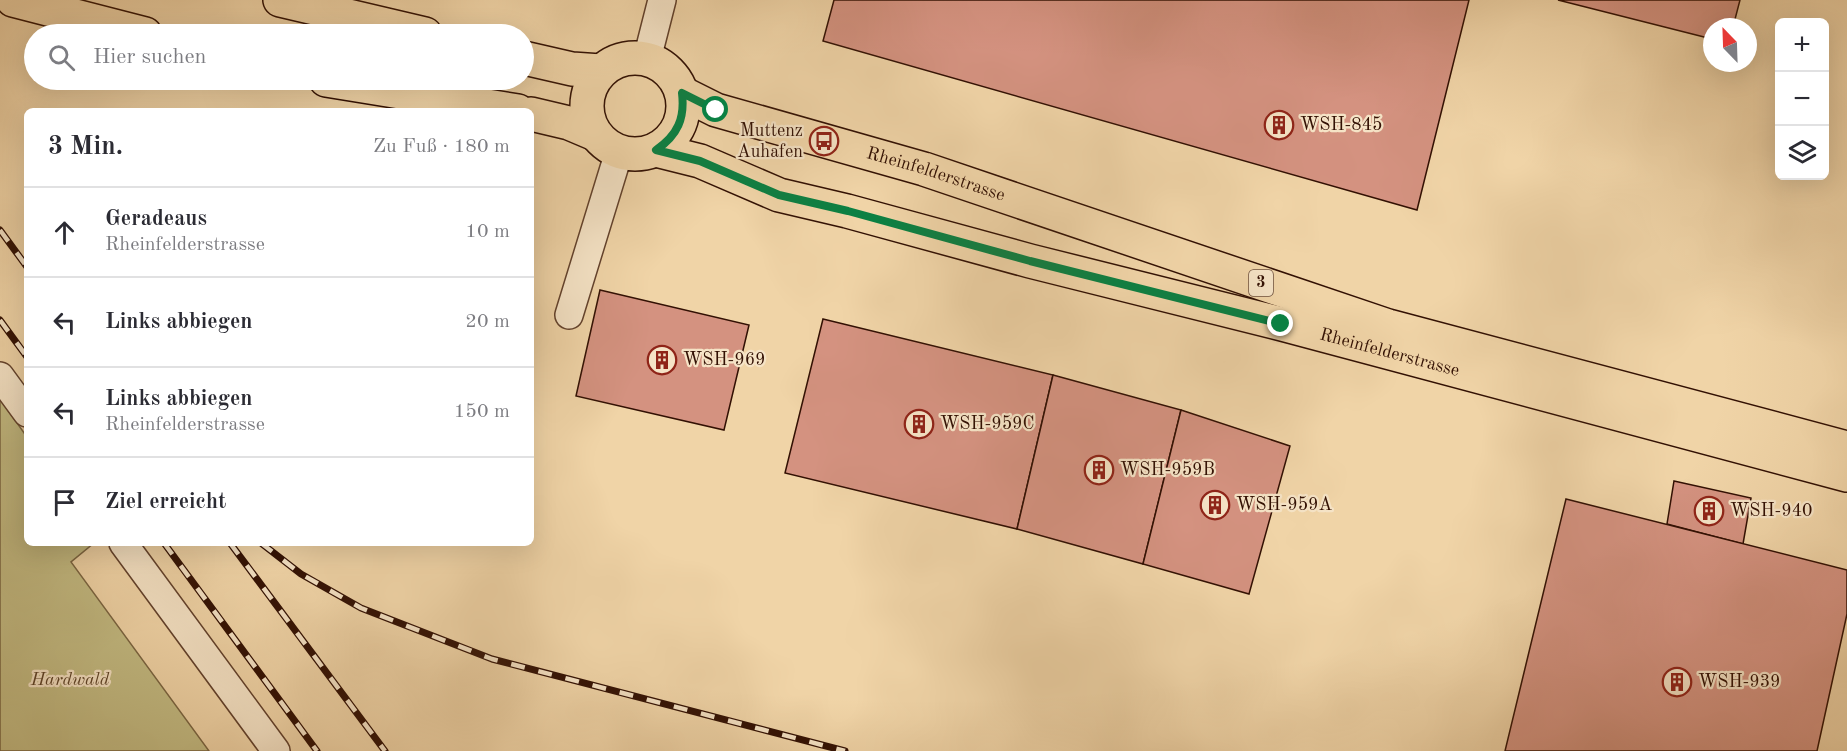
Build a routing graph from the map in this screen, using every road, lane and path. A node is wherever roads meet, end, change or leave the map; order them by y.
1 (13, 0) edge
2 (280, 0) edge
3 (662, 0) edge
4 (106, 24) edge
5 (382, 24) edge
6 (647, 59) junction
7 (534, 60) edge
8 (601, 71) junction
9 (388, 90) edge
10 (682, 93) junction
11 (499, 108) edge
12 (534, 115) edge
13 (607, 143) junction
14 (656, 150) junction
15 (569, 315) dead end
16 (0, 376) edge
17 (24, 409) edge
18 (1847, 448) edge
19 (1847, 475) edge
20 (125, 546) edge
21 (276, 751) edge

1 - 4 main road
2 - 5 main road
3 - 6 street
6 - 8 main road
6 - 10 main road
7 - 8 main road
8 - 13 main road
9 - 11 main road
10 - 14 main road
10 - 18 main road, Rheinfelderstrasse / 3
12 - 13 main road
13 - 14 main road
13 - 15 street
14 - 19 main road, Rheinfelderstrasse / 3
16 - 17 street
20 - 21 street

